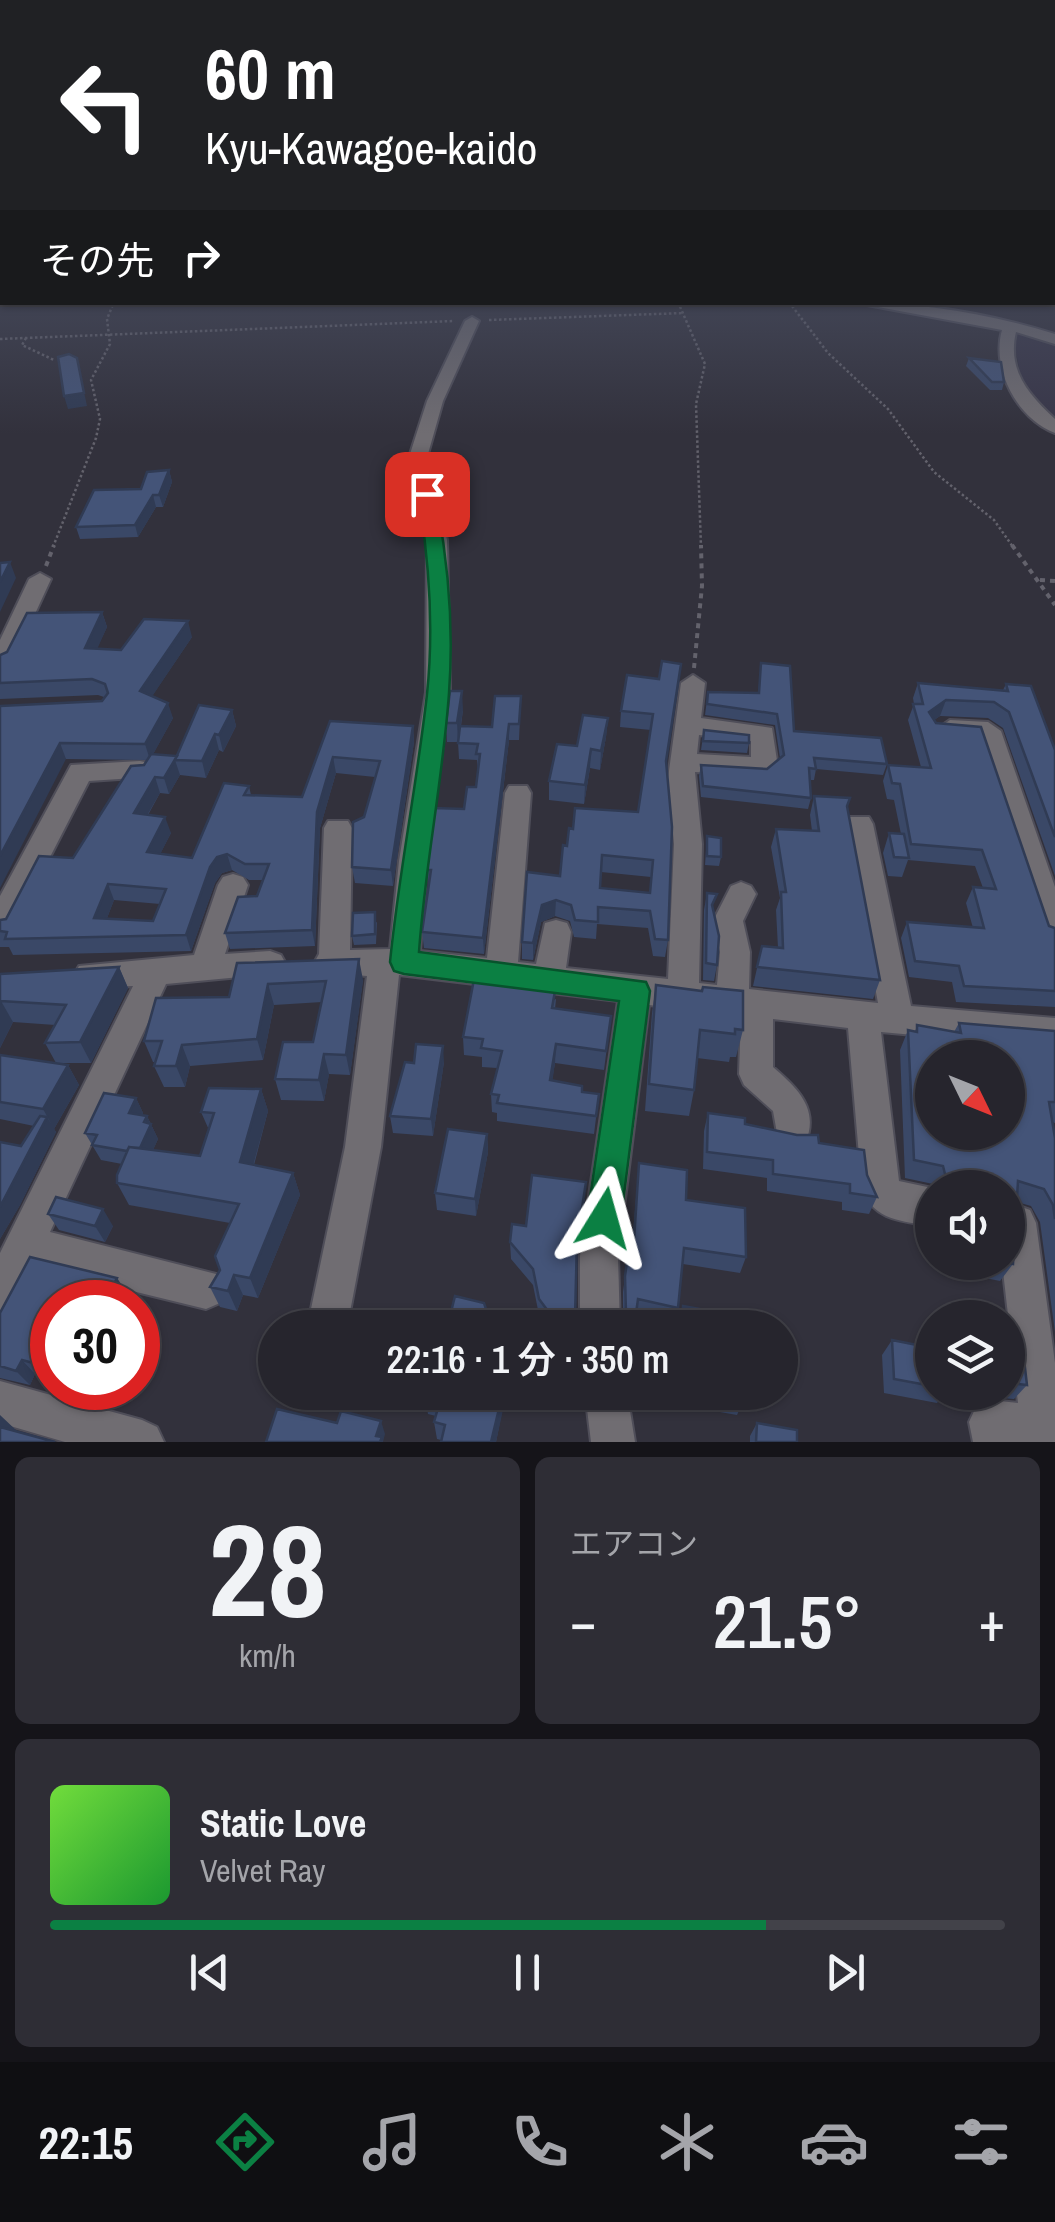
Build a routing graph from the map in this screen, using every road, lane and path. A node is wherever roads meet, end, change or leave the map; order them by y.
1 (113, 305) edge
2 (680, 305) edge
3 (791, 305) edge
4 (875, 305) edge
5 (960, 305) edge
6 (684, 313) junction
7 (472, 321) junction
8 (1010, 329) junction
9 (109, 335) junction
10 (26, 338) junction
11 (0, 339) edge
12 (1055, 340) edge
13 (54, 360) edge
14 (1055, 428) edge
15 (40, 579) joint
16 (1040, 580) junction
17 (1055, 581) edge
18 (1055, 606) edge
19 (0, 664) edge
20 (692, 683) joint
21 (687, 725) junction
22 (940, 728) edge
23 (682, 762) junction
24 (140, 770) edge
25 (518, 793) dead end
26 (859, 824) dead end
27 (338, 828) dead end
28 (232, 885) dead end
29 (741, 894) dead end
30 (0, 924) edge
31 (1055, 931) edge
32 (556, 932) dead end
33 (334, 963) junction
34 (394, 963) junction
35 (206, 968) junction
36 (155, 972) junction
37 (501, 974) junction
38 (58, 976) edge
39 (550, 980) junction
40 (636, 991) junction
41 (683, 996) junction
42 (744, 1003) junction
43 (880, 1017) junction
44 (1055, 1033) edge
45 (792, 1132) edge
46 (915, 1204) edge
47 (27, 1246) junction
48 (1024, 1280) edge
49 (206, 1289) edge
50 (0, 1295) edge
51 (332, 1310) edge
52 (600, 1310) edge
53 (0, 1402) edge
54 (609, 1410) edge
55 (142, 1442) edge
56 (613, 1442) edge
57 (994, 1442) edge

1 - 9 path
2 - 6 path
3 - 16 path
4 - 8 street
5 - 8 street
6 - 7 path
6 - 20 path
7 - 9 path
7 - 34 street
8 - 12 street
8 - 14 street
9 - 10 path
9 - 15 path
10 - 11 path
10 - 13 path
15 - 19 street
16 - 17 path
16 - 18 path
20 - 21 street
21 - 23 street
21 - 23 street
22 - 31 street
23 - 41 street
24 - 30 street
25 - 37 street
26 - 43 street
27 - 33 street
28 - 35 street
29 - 42 street
32 - 39 street
33 - 34 street
33 - 35 street
34 - 37 street
34 - 51 street
35 - 36 street
36 - 38 street
36 - 47 street
37 - 39 street
39 - 40 street
40 - 41 street
40 - 52 street
41 - 42 street
42 - 43 street
42 - 45 street
43 - 44 street
43 - 46 street
47 - 49 street
47 - 50 street
48 - 57 street
53 - 55 street
54 - 56 street

